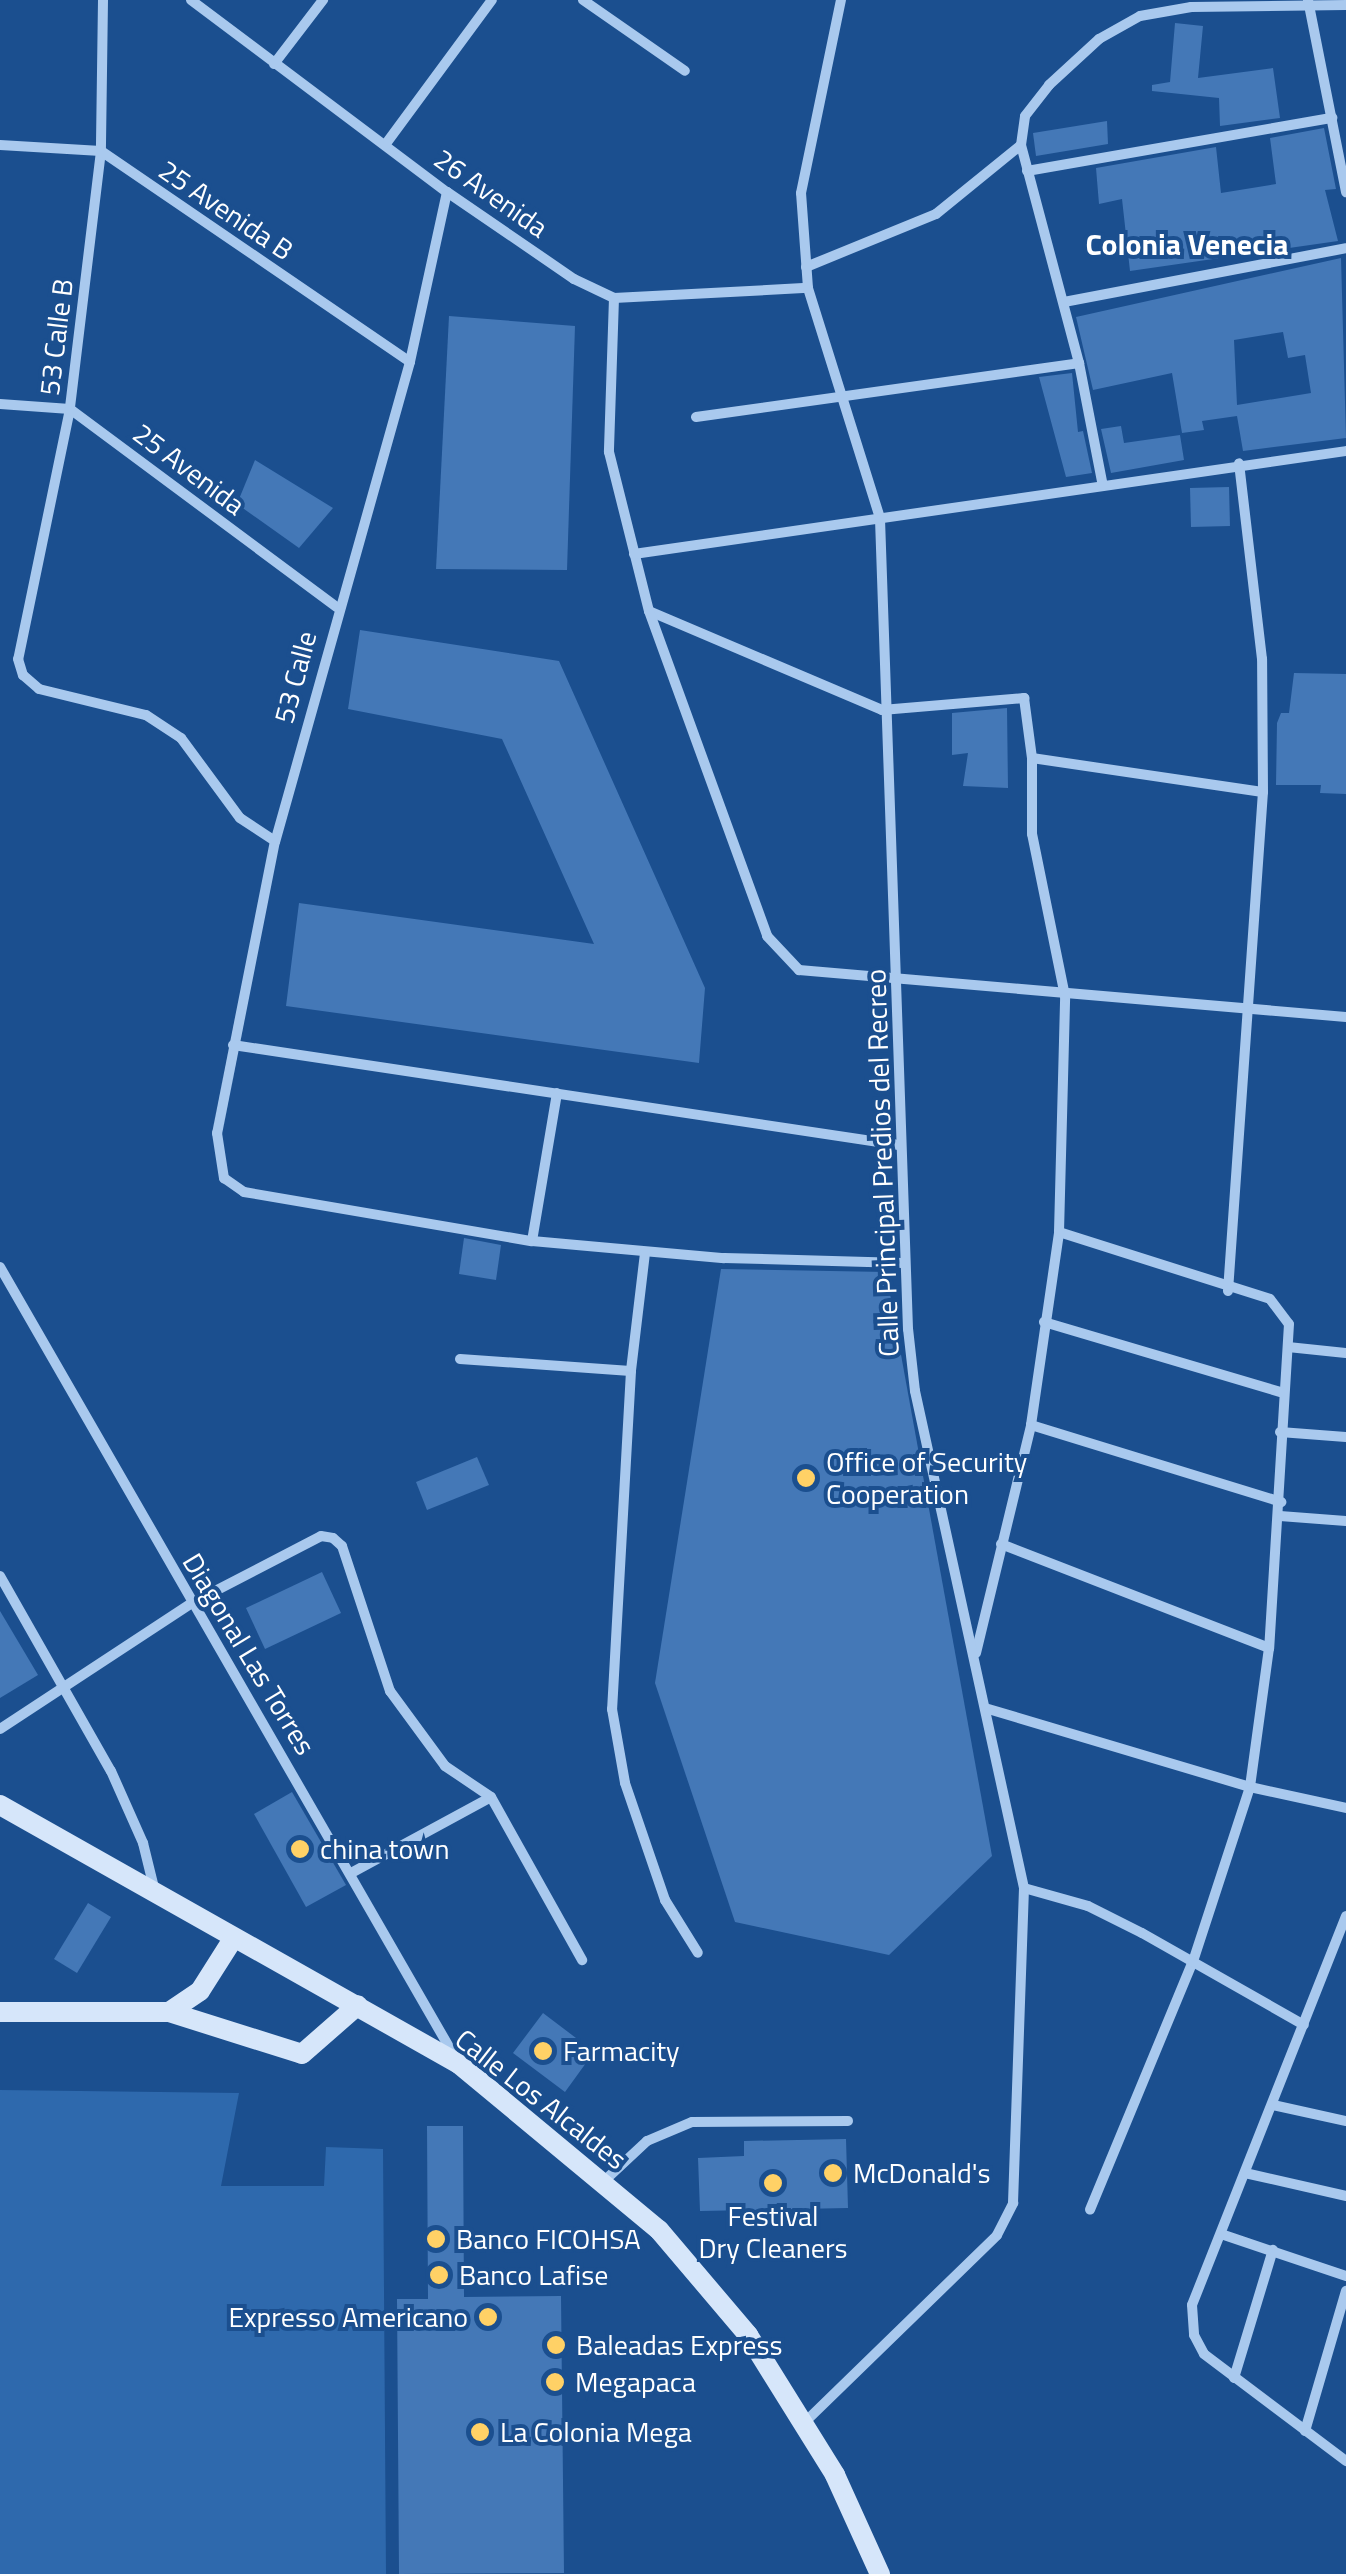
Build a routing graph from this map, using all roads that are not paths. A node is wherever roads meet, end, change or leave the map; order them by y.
1 (103, 0) edge
2 (191, 0) edge
3 (323, 0) edge
4 (492, 0) edge
5 (583, 0) edge
6 (841, 0) edge
7 (1308, 2) edge
8 (1346, 5) edge
9 (274, 64) junction
10 (684, 71) dead end
11 (1332, 118) junction
12 (0, 145) edge
13 (385, 145) junction
14 (1021, 145) junction
15 (100, 151) junction
16 (1027, 171) junction
17 (447, 192) junction
18 (1346, 192) edge
19 (1346, 248) edge
20 (806, 268) junction
21 (808, 288) junction
22 (614, 298) junction
23 (1064, 302) junction
24 (410, 362) junction
25 (1079, 363) junction
26 (841, 397) junction
27 (0, 404) edge
28 (70, 409) junction
29 (696, 416) dead end
30 (1346, 451) edge
31 (1239, 463) junction
32 (1103, 486) junction
33 (880, 518) junction
34 (634, 554) junction
35 (337, 607) junction
36 (649, 611) junction
37 (882, 710) junction
38 (1032, 758) junction
39 (1263, 792) junction
40 (275, 841) junction
41 (896, 979) junction
42 (1065, 996) junction
43 (1244, 1008) junction
44 (1346, 1017) edge
45 (233, 1045) junction
46 (558, 1093) junction
47 (900, 1145) junction
48 (1059, 1232) junction
49 (532, 1240) junction
50 (646, 1253) junction
51 (902, 1263) junction
52 (0, 1267) edge
53 (1228, 1291) junction
54 (1044, 1322) junction
55 (1288, 1347) junction
56 (1346, 1352) edge
57 (460, 1358) dead end
58 (631, 1372) junction
59 (1280, 1392) junction
60 (1031, 1425) junction
61 (1280, 1432) junction
62 (1346, 1437) edge
63 (1281, 1502) junction
64 (1280, 1516) junction
65 (1346, 1521) edge
66 (1002, 1544) junction
67 (0, 1576) edge
68 (192, 1603) junction
69 (1269, 1648) junction
70 (974, 1658) junction
71 (66, 1685) junction
72 (985, 1708) junction
73 (0, 1729) edge
74 (1250, 1787) junction
75 (491, 1797) junction
76 (0, 1805) edge
77 (1346, 1808) edge
78 (354, 1872) junction
79 (1024, 1888) junction
80 (155, 1894) junction
81 (1346, 1916) edge
82 (233, 1939) junction
83 (698, 1953) dead end
84 (582, 1960) dead end
85 (1194, 1961) junction
86 (358, 2005) junction
87 (0, 2012) edge
88 (169, 2012) junction
89 (1304, 2025) junction
90 (459, 2064) junction
91 (1273, 2104) junction
92 (848, 2121) dead end
93 (1346, 2121) edge
94 (1245, 2173) junction
95 (603, 2182) junction
96 (1346, 2196) edge
97 (1090, 2210) dead end
98 (1221, 2234) junction
99 (1273, 2250) junction
100 (1346, 2276) edge
101 (1346, 2291) edge
102 (1234, 2378) junction
103 (804, 2423) junction
104 (1305, 2431) junction
105 (1346, 2461) edge
106 (865, 2544) junction
107 (867, 2574) edge
108 (880, 2574) edge

1 - 15 street, 53 Calle B
2 - 9 street, 26 Avenida
3 - 9 street
4 - 13 street
5 - 10 street
6 - 20 street, Calle Principal Predios del Recreo
7 - 8 street
7 - 11 street
7 - 14 street
9 - 13 street, 26 Avenida
11 - 16 street
11 - 18 street
12 - 15 street
13 - 17 street, 26 Avenida
14 - 16 street
14 - 20 street
15 - 24 street, 25 Avenida B
15 - 28 street, 53 Calle B
16 - 23 street
17 - 22 street, 26 Avenida
17 - 24 street, 53 Calle
19 - 23 street
20 - 21 street, Calle Principal Predios del Recreo
21 - 22 street
21 - 26 street, Calle Principal Predios del Recreo
22 - 34 street
23 - 25 street
24 - 35 street, 53 Calle
25 - 26 street
25 - 32 street
26 - 29 street
26 - 33 street, Calle Principal Predios del Recreo
27 - 28 street
28 - 35 street, 25 Avenida
28 - 40 street, 53 Calle B
30 - 31 street
31 - 32 street
31 - 39 street
32 - 33 street
33 - 34 street
33 - 37 street, Calle Principal Predios del Recreo
34 - 36 street
35 - 40 street, 53 Calle
36 - 37 street
36 - 41 street
37 - 38 street
37 - 41 street, Calle Principal Predios del Recreo
38 - 39 street
38 - 42 street
39 - 43 street
40 - 45 street, 53 Calle
41 - 42 street
41 - 47 street, Calle Principal Predios del Recreo
42 - 43 street
42 - 48 street
43 - 44 street
43 - 53 street
45 - 46 street
45 - 49 street, 53 Calle
46 - 47 street
46 - 49 street
47 - 51 street, Calle Principal Predios del Recreo
48 - 53 street
48 - 54 street
49 - 50 street
50 - 51 street
50 - 58 street
51 - 70 street, Calle Principal Predios del Recreo
52 - 68 street, Diagonal Las Torres
53 - 55 street
54 - 59 street
54 - 60 street
55 - 56 street
55 - 59 street
57 - 58 street
58 - 83 street
59 - 61 street
60 - 63 street
60 - 66 street
61 - 62 street
61 - 63 street
63 - 64 street
64 - 65 street
64 - 69 street
66 - 69 street
66 - 70 street
67 - 71 street
68 - 71 street
68 - 75 street
68 - 78 street, Diagonal Las Torres
69 - 74 street
70 - 72 street, Calle Principal Predios del Recreo
71 - 73 street
71 - 80 street
72 - 74 street
72 - 79 street, Calle Principal Predios del Recreo
74 - 77 street
74 - 85 street
75 - 78 street
75 - 84 street
76 - 80 main road, Calle Los Alcaldes
78 - 90 street, Diagonal Las Torres
79 - 85 street
79 - 103 street, Calle Principal Predios del Recreo
80 - 82 main road, Calle Los Alcaldes
81 - 89 street
82 - 86 main road, Calle Los Alcaldes
82 - 88 main road
85 - 89 street
85 - 97 street
86 - 88 main road
86 - 90 main road, Calle Los Alcaldes
87 - 88 main road
89 - 91 street
90 - 95 main road, Calle Los Alcaldes
91 - 93 street
91 - 94 street
92 - 95 street
94 - 96 street
94 - 98 street
95 - 103 main road, Calle Los Alcaldes
98 - 99 street
98 - 102 street
99 - 100 street
99 - 102 street
101 - 104 street
102 - 104 street
103 - 106 main road, Calle Los Alcaldes
104 - 105 street
106 - 107 main road, Calle Los Alcaldes
106 - 108 main road, Calle Los Alcaldes

